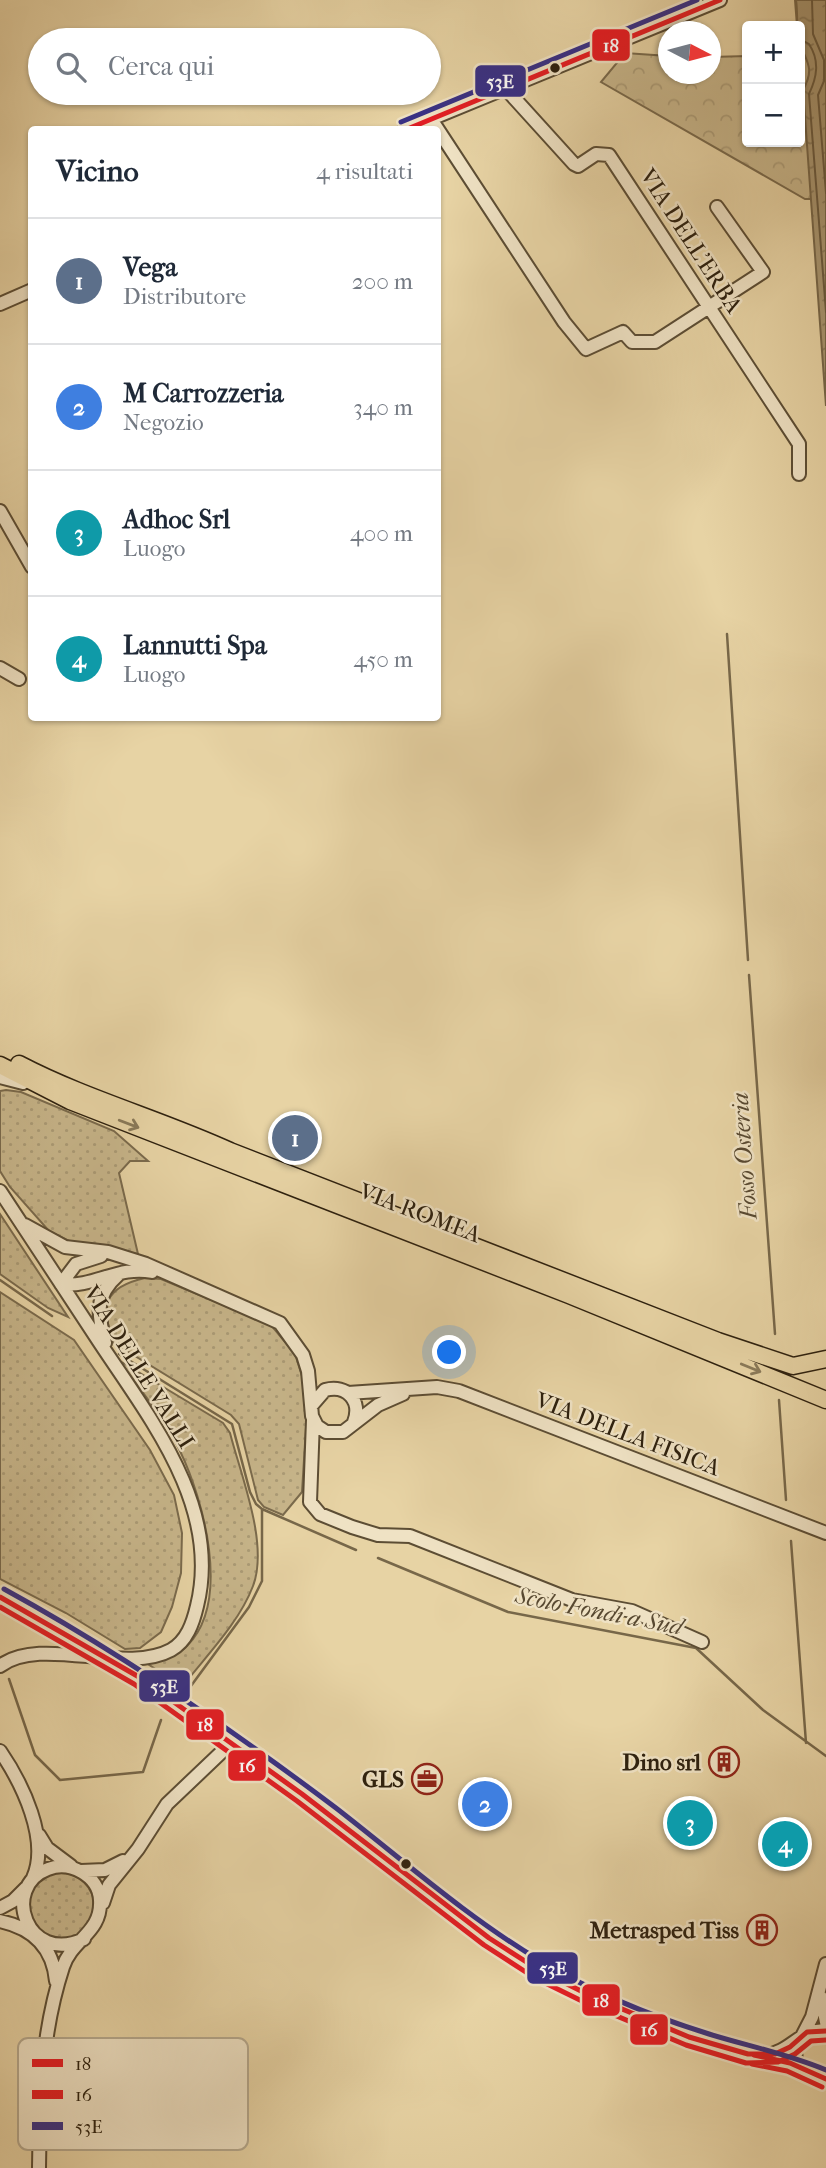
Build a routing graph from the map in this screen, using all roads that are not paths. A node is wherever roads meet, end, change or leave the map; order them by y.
1 (720, 0) edge
2 (506, 89) junction
3 (431, 119) junction
4 (414, 126) edge
5 (436, 126) edge
6 (441, 134) edge
7 (717, 207) dead end
8 (28, 292) edge
9 (0, 304) edge
10 (709, 307) junction
11 (799, 474) dead end
12 (0, 511) edge
13 (28, 560) edge
14 (0, 668) edge
15 (19, 679) dead end
16 (0, 1054) edge
17 (0, 1065) edge
18 (0, 1077) edge
19 (48, 1091) junction
20 (0, 1191) edge
21 (21, 1223) junction
22 (123, 1256) junction
23 (123, 1270) junction
24 (164, 1274) junction
25 (61, 1284) junction
26 (107, 1354) junction
27 (826, 1359) edge
28 (308, 1371) junction
29 (332, 1388) junction
30 (413, 1389) junction
31 (348, 1393) junction
32 (826, 1399) edge
33 (312, 1406) junction
34 (313, 1420) junction
35 (354, 1422) junction
36 (336, 1433) junction
37 (311, 1459) junction
38 (826, 1533) edge
39 (0, 1597) edge
40 (702, 1642) dead end
41 (0, 1666) edge
42 (230, 1744) junction
43 (0, 1751) edge
44 (35, 1829) junction
45 (135, 1853) junction
46 (76, 1870) junction
47 (30, 1883) junction
48 (0, 1908) edge
49 (100, 1915) junction
50 (0, 1921) edge
51 (36, 1936) junction
52 (84, 1939) junction
53 (825, 1968) edge
54 (57, 1989) junction
55 (826, 2022) edge
56 (826, 2031) edge
57 (44, 2038) edge
58 (798, 2040) junction
59 (748, 2054) junction
60 (803, 2070) junction
61 (823, 2076) edge
62 (39, 2150) edge
63 (39, 2168) edge

1 - 2 street
2 - 3 street
2 - 10 street, VIA DELL'ERBA
3 - 4 street
3 - 5 street
6 - 10 street
7 - 10 street
8 - 9 street
10 - 11 street, VIA DELL'ERBA
12 - 13 street
14 - 15 street
16 - 27 main road, VIA ROMEA
17 - 19 main road, VIA ROMEA
18 - 19 street
19 -> 32 main road, VIA ROMEA
20 - 21 street, VIA DELLE VALLI
21 - 22 street
21 - 25 street, VIA DELLE VALLI
22 - 24 street
22 - 25 street
23 - 24 street
23 - 25 street
23 - 26 street
24 - 28 street
25 - 26 street, VIA DELLE VALLI
26 - 41 street, VIA DELLE VALLI
28 - 29 street, VIA DELLA FISICA
28 - 33 street
29 - 31 street, VIA DELLA FISICA
29 - 33 street
30 - 31 street, VIA DELLA FISICA
30 - 35 street, VIA DELLA FISICA
30 - 38 street, VIA DELLA FISICA
31 - 35 street
33 - 34 street
34 - 36 street
34 - 37 street
35 - 36 street, VIA DELLA FISICA
36 - 37 street, VIA DELLA FISICA
37 - 40 street
39 - 42 street, bridge
42 - 45 street
42 - 59 street
43 - 44 street
44 - 46 street
44 - 47 street
45 - 46 street
45 - 49 street
46 - 47 street
46 - 49 street
47 - 48 street
47 - 51 street
49 - 52 street
50 - 51 street
51 - 52 street
51 - 54 street
52 - 54 street
53 - 55 street
53 - 58 street
54 - 57 street
56 - 58 street
58 - 59 street
58 - 60 street
59 - 60 street
60 - 61 street
62 - 63 street

